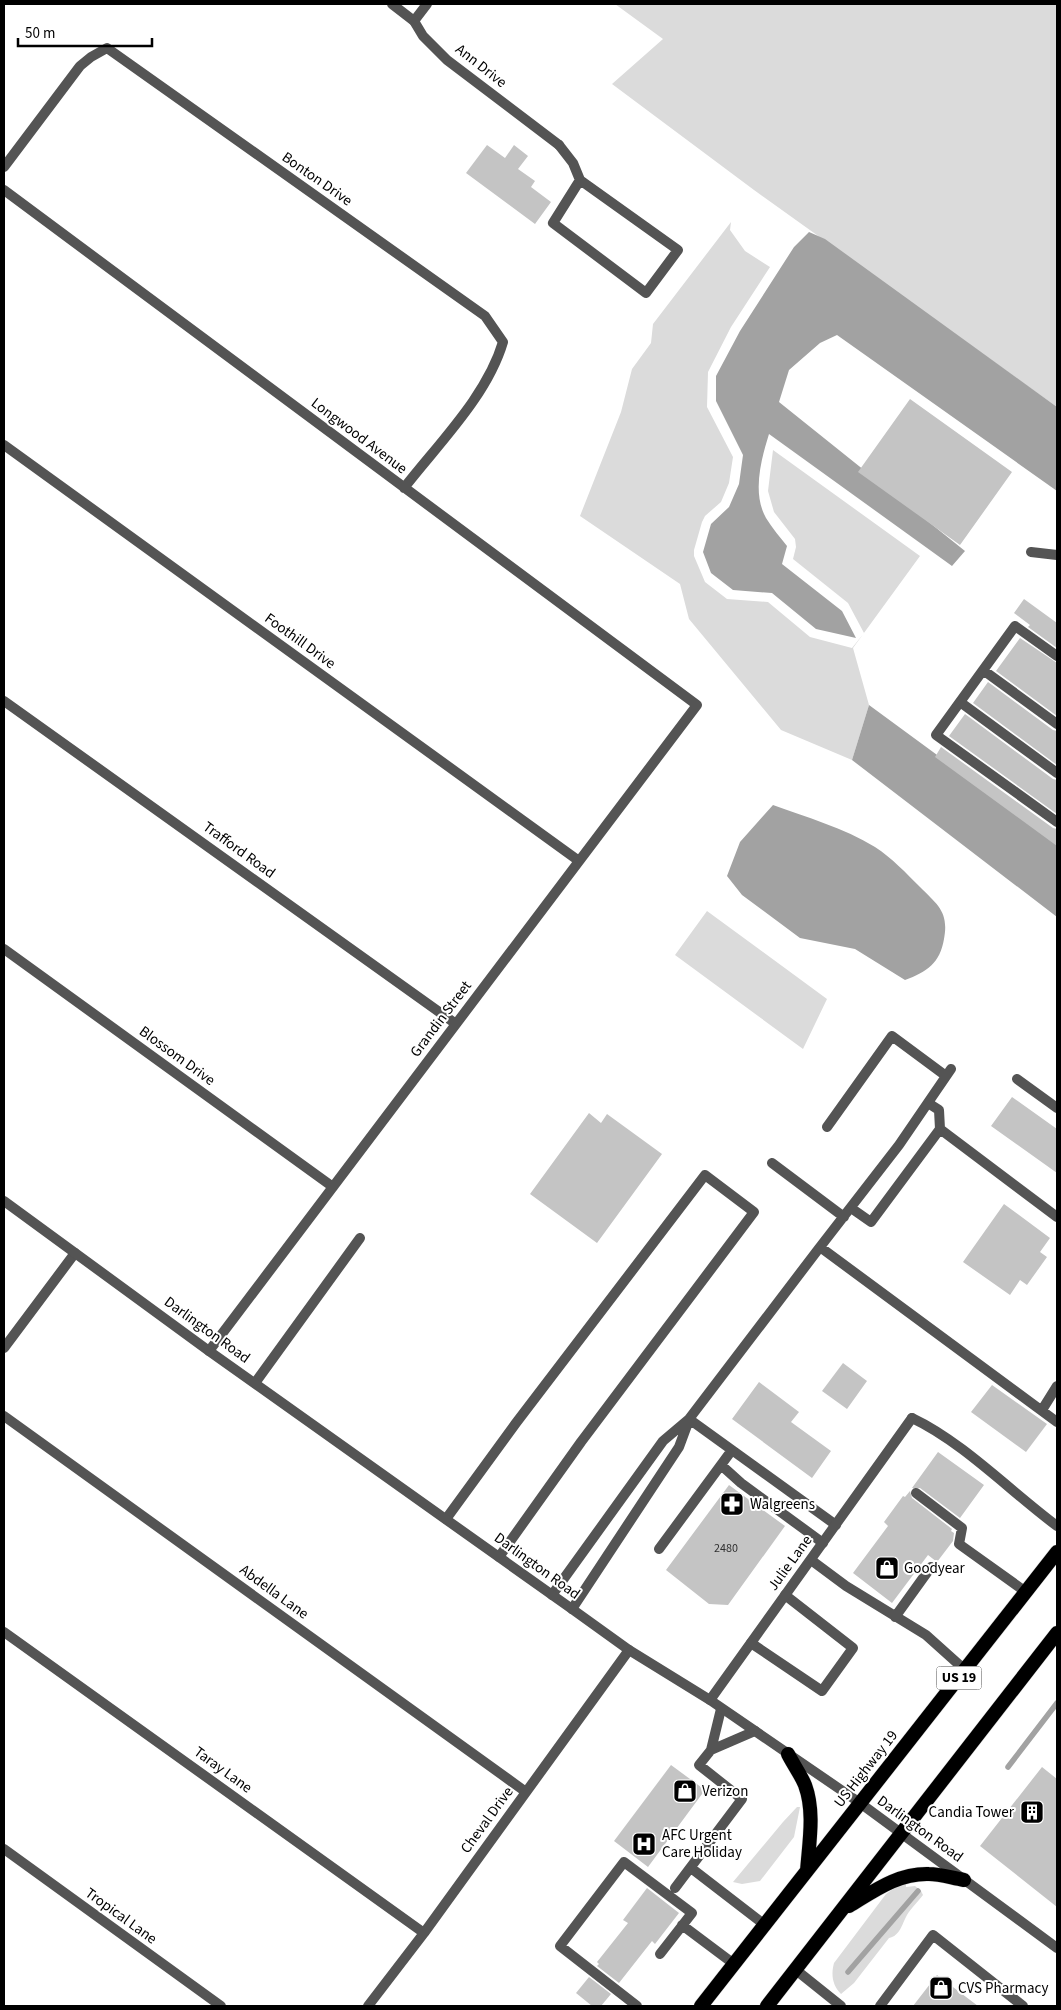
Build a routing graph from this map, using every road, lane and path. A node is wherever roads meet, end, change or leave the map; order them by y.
1 (392, 4) edge
2 (427, 4) edge
3 (414, 21) junction
4 (4, 167) edge
5 (580, 180) junction
6 (4, 190) edge
7 (4, 445) edge
8 (404, 488) junction
9 (1031, 552) dead end
10 (1057, 555) edge
11 (1057, 656) edge
12 (983, 670) junction
13 (4, 701) edge
14 (960, 702) junction
15 (697, 705) joint
16 (1057, 724) edge
17 (1057, 773) edge
18 (1057, 822) edge
19 (579, 861) junction
20 (4, 949) edge
21 (456, 1024) junction
22 (1017, 1079) dead end
23 (928, 1103) junction
24 (1057, 1108) edge
25 (827, 1127) dead end
26 (940, 1129) junction
27 (772, 1164) dead end
28 (333, 1187) junction
29 (4, 1201) edge
30 (851, 1208) junction
31 (844, 1217) junction
32 (1057, 1217) edge
33 (360, 1238) dead end
34 (820, 1247) junction
35 (75, 1253) junction
36 (4, 1348) edge
37 (209, 1351) junction
38 (255, 1383) junction
39 (1057, 1386) edge
40 (1042, 1410) junction
41 (4, 1416) edge
42 (689, 1419) junction
43 (1057, 1422) edge
44 (732, 1450) junction
45 (721, 1466) junction
46 (916, 1494) dead end
47 (446, 1519) junction
48 (836, 1525) junction
49 (1057, 1526) edge
50 (823, 1543) junction
51 (658, 1549) dead end
52 (1057, 1552) edge
53 (500, 1557) junction
54 (811, 1560) junction
55 (931, 1567) dead end
56 (1026, 1592) junction
57 (552, 1595) junction
58 (785, 1595) junction
59 (572, 1609) junction
60 (894, 1616) junction
61 (4, 1632) edge
62 (1057, 1634) edge
63 (752, 1642) junction
64 (629, 1650) junction
65 (965, 1670) junction
66 (710, 1700) junction
67 (722, 1708) junction
68 (754, 1731) junction
69 (711, 1750) junction
70 (788, 1754) junction
71 (526, 1792) junction
72 (860, 1804) junction
73 (902, 1834) junction
74 (4, 1849) edge
75 (691, 1868) junction
76 (807, 1871) junction
77 (964, 1880) junction
78 (675, 1888) dead end
79 (842, 1910) junction
80 (682, 1925) junction
81 (765, 1925) junction
82 (424, 1933) junction
83 (1057, 1948) edge
84 (660, 1954) dead end
85 (734, 1964) junction
86 (796, 1970) junction
87 (221, 2006) edge
88 (368, 2006) edge
89 (637, 2006) edge
90 (701, 2006) edge
91 (768, 2006) edge
92 (840, 2006) edge
93 (880, 2006) edge
94 (1023, 2006) edge

1 - 3 street, Ann Drive
2 - 3 street
3 - 5 street, Ann Drive
4 - 8 street, Bonton Drive
5 - 5 street
6 - 8 street, Longwood Avenue
7 - 19 street, Foothill Drive
8 - 15 street, Longwood Avenue
9 - 10 street
11 - 12 street
12 - 14 street
12 - 16 street
13 - 21 street, Trafford Road
14 - 17 street
14 - 18 street
15 - 19 street, Grandin Street
19 - 21 street, Grandin Street
20 - 28 street, Blossom Drive
21 - 28 street, Grandin Street
22 - 24 street
23 - 25 street
23 - 26 street
23 - 30 street
26 - 30 street
26 - 32 street
27 - 31 street
28 - 37 street, Grandin Street
29 - 35 street, Darlington Road
30 - 31 street
31 - 34 street
33 - 38 street
34 - 40 street
34 - 42 street
35 - 36 street
35 - 37 street, Darlington Road
37 - 38 street, Darlington Road
38 - 47 street, Darlington Road
39 - 40 street
40 - 43 street
41 - 71 street, Abdella Lane
42 - 44 street
42 - 57 street
42 - 59 street
44 - 45 street
44 - 48 street
45 - 50 street
45 - 51 street
46 - 56 street
47 - 53 street, Darlington Road
47 - 53 street
48 - 49 street, Julie Lane
48 - 50 street, Julie Lane
50 - 54 street, Julie Lane
52 - 56 highway, US Highway 19 / US 19
53 - 57 street, Darlington Road
54 - 58 street, Julie Lane
54 - 60 street
55 - 60 street
56 - 65 highway, US Highway 19 / US 19
57 - 59 street, Darlington Road
58 - 63 street, Julie Lane
58 - 63 street
59 - 64 street, Darlington Road
60 - 65 street
61 - 82 street, Taray Lane
62 - 73 highway
63 - 66 street, Julie Lane
64 - 66 street, Darlington Road
64 - 71 street, Cheval Drive
65 - 72 highway, US Highway 19 / US 19
66 - 67 street, Darlington Road
67 - 68 street, Darlington Road
67 - 69 street
68 - 69 street
68 - 70 street, Darlington Road
69 - 75 street
70 - 72 street, Darlington Road
70 - 76 highway
71 - 82 street, Cheval Drive
72 - 73 street, Darlington Road
72 - 76 highway, US Highway 19 / US 19
73 - 77 street, Darlington Road
73 - 79 highway
74 - 87 street, Tropical Lane
75 - 78 street
75 - 81 street
76 - 81 highway, US Highway 19 / US 19
77 - 79 highway
77 - 83 street, Darlington Road
79 - 86 highway
80 - 84 street
80 - 85 street
80 - 89 street
81 - 85 highway, US Highway 19 / US 19
82 - 88 street, Cheval Drive
85 - 90 highway, US Highway 19 / US 19
86 - 91 highway
86 - 92 street
93 - 94 street

